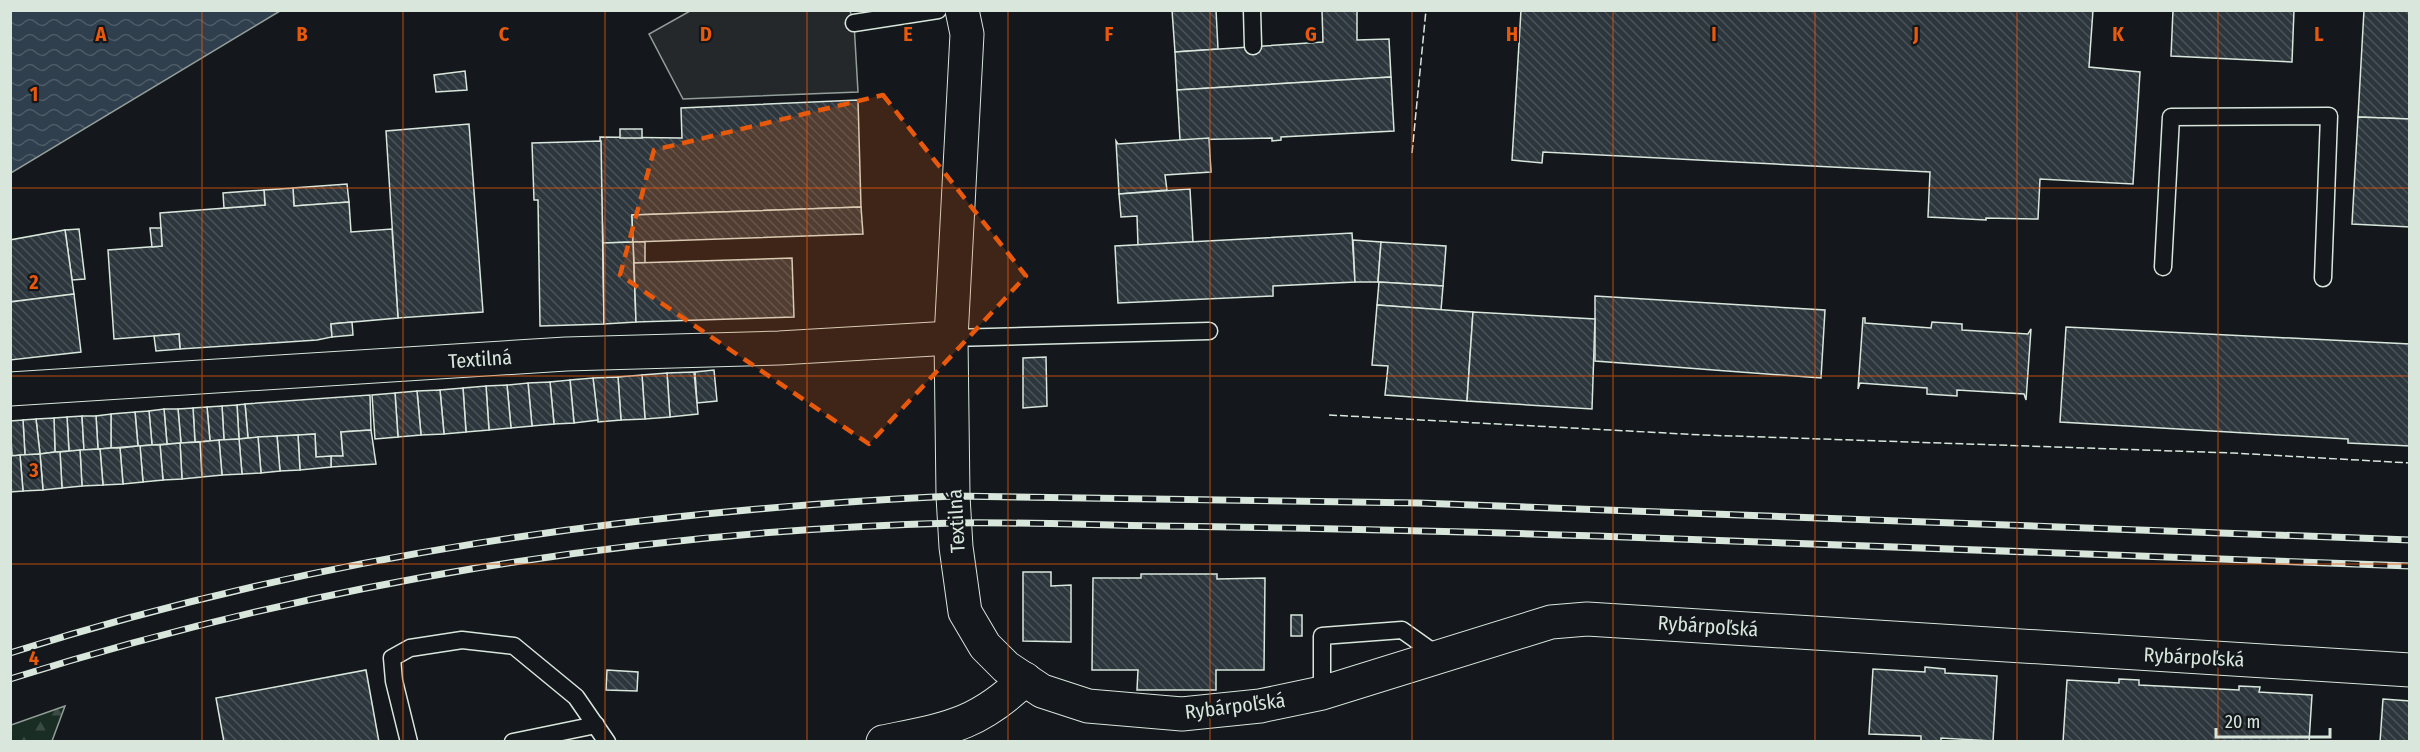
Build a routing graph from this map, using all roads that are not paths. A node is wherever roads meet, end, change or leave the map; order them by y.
1 (938, 10) edge
2 (962, 10) edge
3 (1252, 10) edge
4 (854, 23) dead end
5 (1253, 46) dead end
6 (2163, 267) dead end
7 (2323, 278) dead end
8 (1209, 331) dead end
9 (951, 338) junction
10 (10, 389) edge
11 (1440, 657) junction
12 (2409, 670) edge
13 (1025, 679) junction
14 (1322, 693) junction
15 (596, 725) junction
16 (410, 741) edge
17 (513, 741) edge
18 (607, 741) edge
19 (883, 741) edge

1 - 4 lane
2 - 9 street, Textilná
3 - 5 lane
6 - 7 lane
8 - 9 lane
9 - 10 street, Textilná
9 - 13 street, Textilná
11 - 12 street, Rybárpoľská
11 - 14 street, Rybárpoľská
11 - 14 lane
13 - 14 street, Rybárpoľská
13 - 19 street
15 - 16 lane
15 - 17 lane
15 - 18 lane

